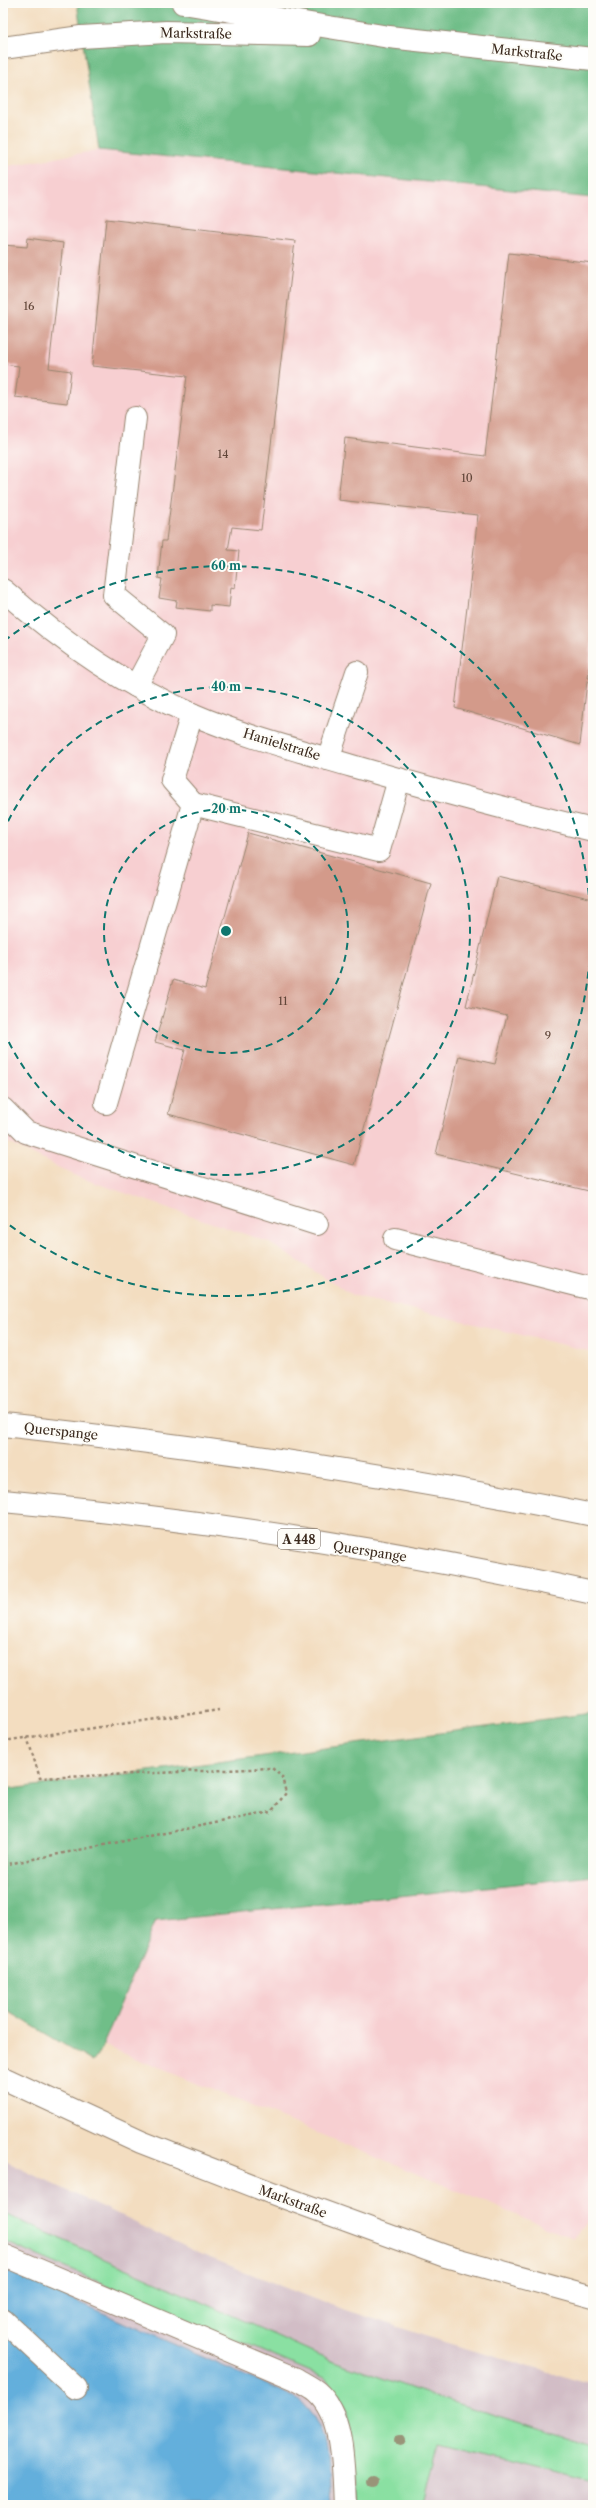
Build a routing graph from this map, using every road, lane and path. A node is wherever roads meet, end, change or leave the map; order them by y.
1 (183, 3) edge
2 (389, 37) junction
3 (3, 48) edge
4 (593, 59) edge
5 (135, 418) dead end
6 (3, 590) edge
7 (357, 672) dead end
8 (136, 686) junction
9 (192, 714) junction
10 (328, 759) junction
11 (399, 779) junction
12 (193, 804) junction
13 (593, 830) edge
14 (106, 1103) dead end
15 (3, 1109) edge
16 (317, 1224) dead end
17 (395, 1239) dead end
18 (593, 1289) edge
19 (3, 1425) edge
20 (3, 1501) edge
21 (593, 1514) edge
22 (593, 1593) edge
23 (219, 1710) dead end
24 (27, 1737) junction
25 (3, 1741) edge
26 (3, 1865) edge
27 (3, 2078) edge
28 (3, 2256) edge
29 (593, 2297) edge
30 (3, 2320) edge
31 (76, 2388) dead end
32 (345, 2505) edge

1 - 2 main road, Markstraße
2 - 3 main road, Markstraße
2 - 4 main road, Markstraße
5 - 8 main road
6 - 8 main road, Hanielstraße
7 - 10 main road
8 - 9 main road, Hanielstraße
9 - 10 main road, Hanielstraße
9 - 12 main road
10 - 11 main road, Hanielstraße
11 - 12 main road
11 - 13 main road, Hanielstraße
12 - 14 main road
15 - 16 main road
17 - 18 main road
19 - 21 main road, Querspange
20 - 22 main road, Querspange / A 448
23 - 24 path
24 - 25 path
24 - 26 path
27 - 29 main road, Markstraße
28 - 32 main road
30 - 31 main road

